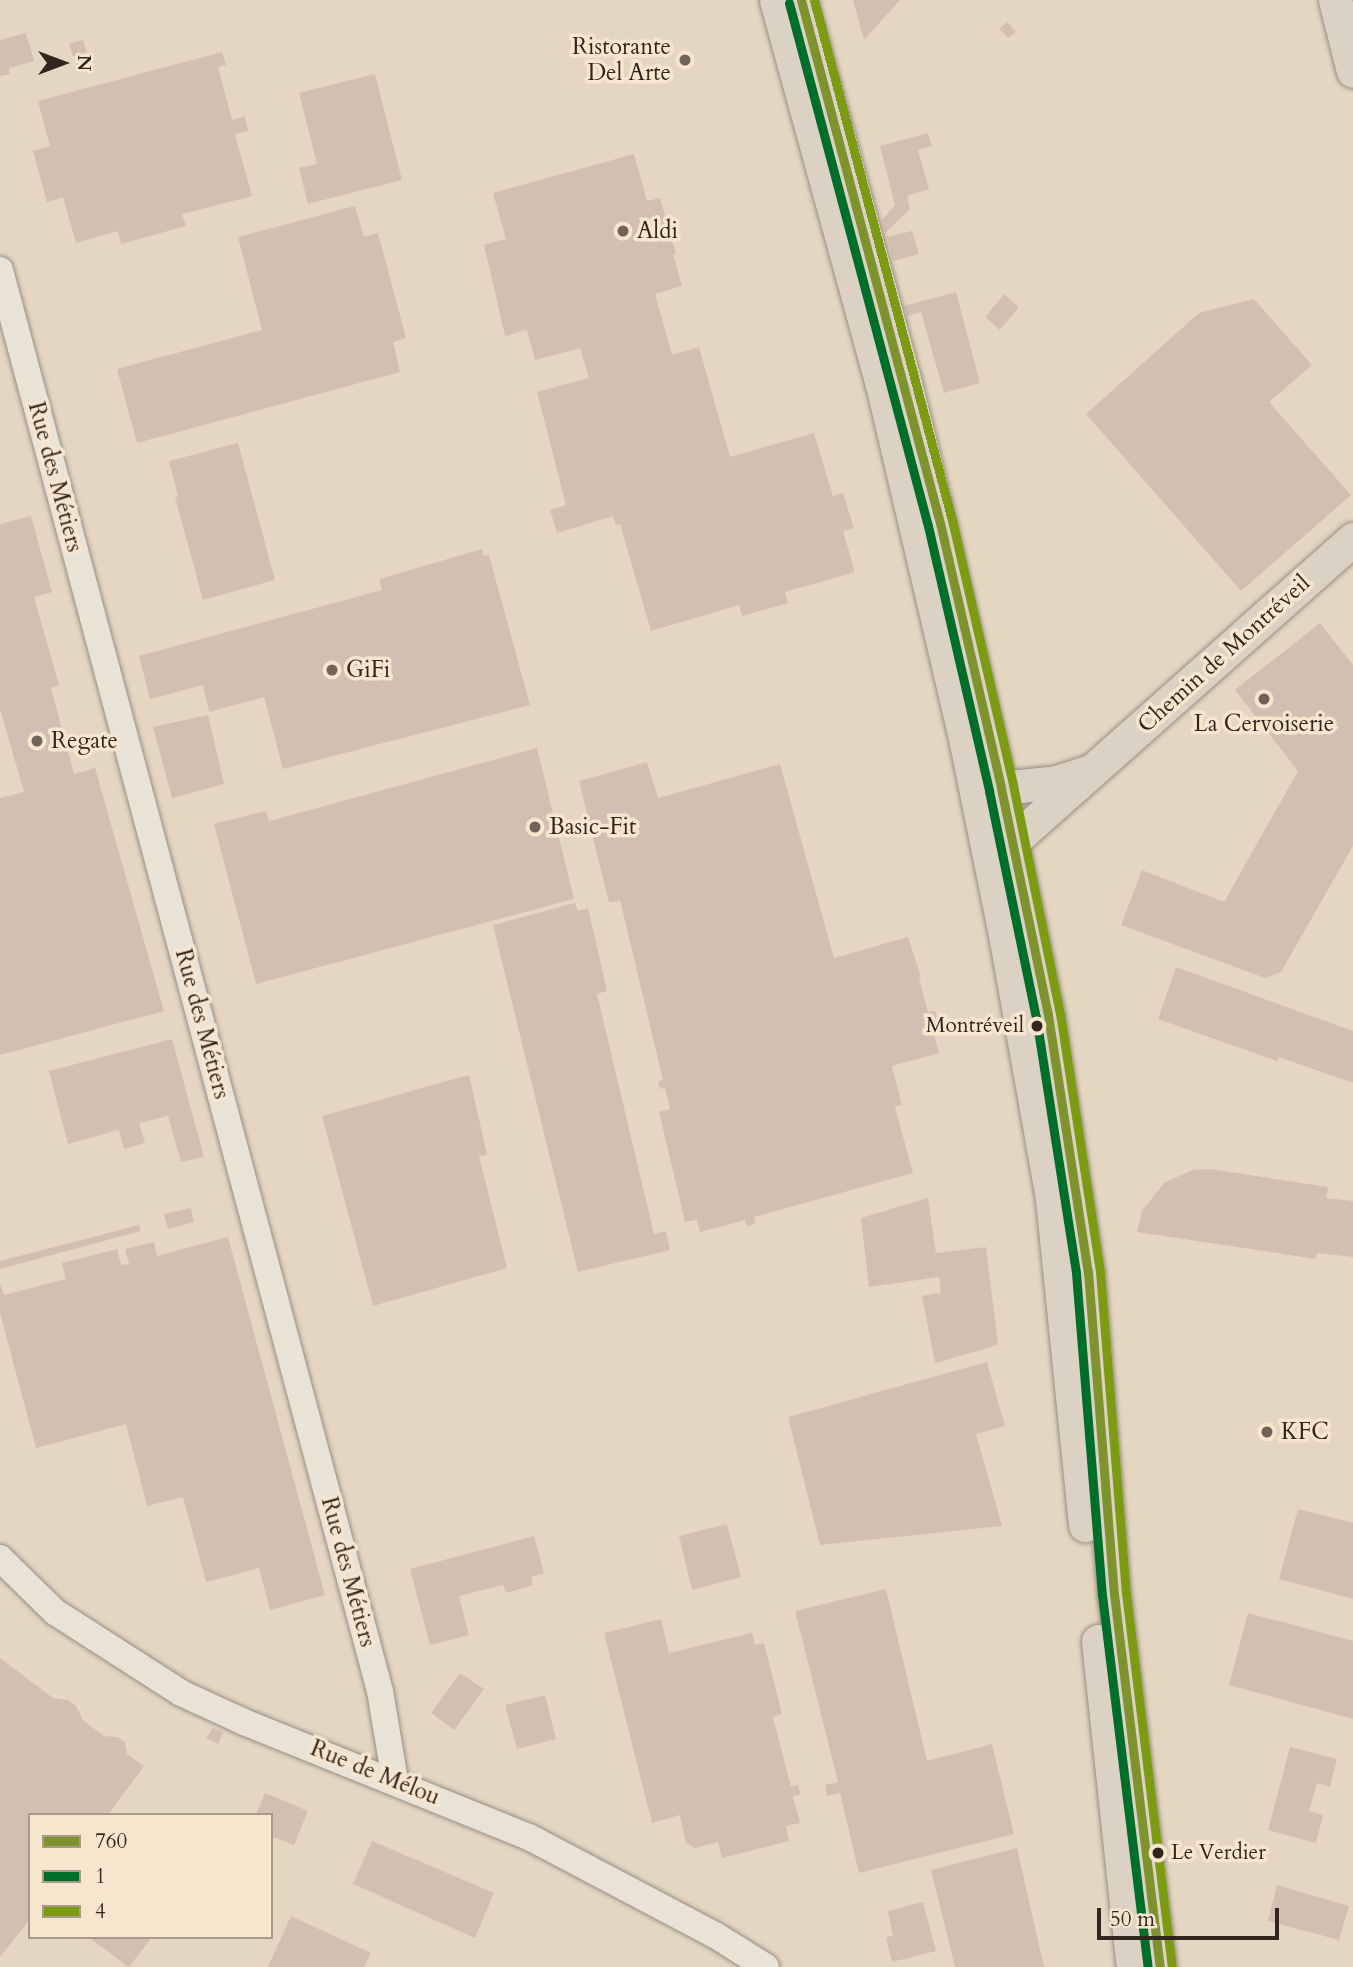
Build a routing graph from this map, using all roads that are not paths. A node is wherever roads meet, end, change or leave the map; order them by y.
1 (776, 0) edge
2 (801, 0) edge
3 (1335, 0) edge
4 (1353, 71) edge
5 (0, 270) edge
6 (1353, 539) edge
7 (1096, 769) junction
8 (1001, 788) junction
9 (1013, 841) junction
10 (0, 1558) edge
11 (395, 1780) junction
12 (766, 1967) edge
13 (1133, 1967) edge
14 (1160, 1967) edge

1 - 13 main road
2 - 8 main road
3 - 4 main road
5 - 11 street, Rue des Métiers
6 - 7 main road, Chemin de Montréveil
7 - 8 main road, Chemin de Montréveil
7 - 9 main road, Chemin de Montréveil
8 - 9 main road
9 - 14 main road
10 - 11 street, Rue de Mélou
11 - 12 street, Rue de Mélou

